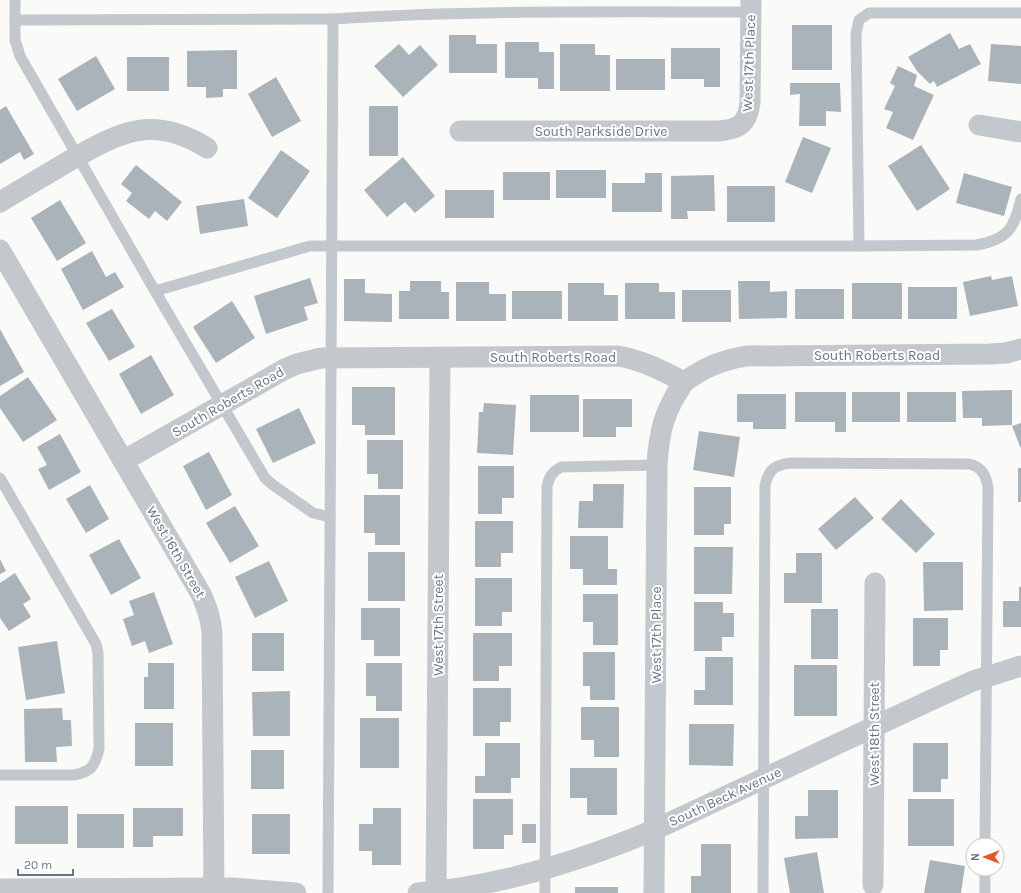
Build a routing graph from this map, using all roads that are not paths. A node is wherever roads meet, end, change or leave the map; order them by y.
1 (15, 0) edge
2 (751, 6) edge
3 (1021, 13) edge
4 (333, 19) junction
5 (15, 20) junction
6 (742, 124) joint
7 (979, 125) dead end
8 (460, 131) dead end
9 (1021, 132) edge
10 (207, 148) dead end
11 (78, 156) junction
12 (1021, 198) edge
13 (0, 202) edge
14 (859, 246) junction
15 (332, 247) junction
16 (0, 250) edge
17 (155, 290) junction
18 (1021, 349) edge
19 (440, 357) junction
20 (331, 358) junction
21 (684, 382) junction
22 (221, 405) junction
23 (123, 462) junction
24 (657, 465) junction
25 (0, 478) edge
26 (330, 517) junction
27 (875, 582) dead end
28 (1021, 666) edge
29 (987, 676) junction
30 (874, 726) junction
31 (0, 775) edge
32 (764, 779) junction
33 (654, 830) junction
34 (985, 837) edge
35 (546, 869) junction
36 (985, 877) edge
37 (873, 885) dead end
38 (0, 889) edge
39 (214, 891) edge
40 (430, 892) edge
41 (296, 893) edge
42 (328, 893) edge
43 (545, 893) edge
44 (654, 893) edge
45 (763, 893) edge
46 (984, 893) edge

1 - 5 lane
2 - 4 lane
2 - 6 street, West 17th Place
3 - 14 lane
4 - 5 lane
4 - 15 lane
5 - 11 lane
6 - 8 street, South Parkside Drive
7 - 9 street
10 - 11 street
11 - 13 street
11 - 17 lane
12 - 14 lane
14 - 15 lane
15 - 17 lane
15 - 20 lane
16 - 23 street, West 16th Street
17 - 22 lane
18 - 21 street, South Roberts Road
19 - 20 street, South Roberts Road
19 - 21 street, South Roberts Road
19 - 40 street, West 17th Street
20 - 22 street, South Roberts Road
20 - 26 lane
21 - 24 street, West 17th Place
22 - 23 street, South Roberts Road
22 - 26 lane
23 - 39 street, West 16th Street
24 - 33 street, West 17th Place
24 - 35 lane
25 - 31 lane
26 - 42 lane
27 - 30 street, West 18th Street
28 - 29 street, South Beck Avenue
29 - 30 street, South Beck Avenue
29 - 32 lane
29 - 34 lane
30 - 32 street, South Beck Avenue
30 - 37 street, West 18th Street
32 - 33 street, South Beck Avenue
32 - 45 lane
33 - 35 street, South Beck Avenue
33 - 44 street, West 17th Place
35 - 40 street, South Beck Avenue
35 - 43 lane
36 - 46 lane
38 - 39 street
39 - 41 street

